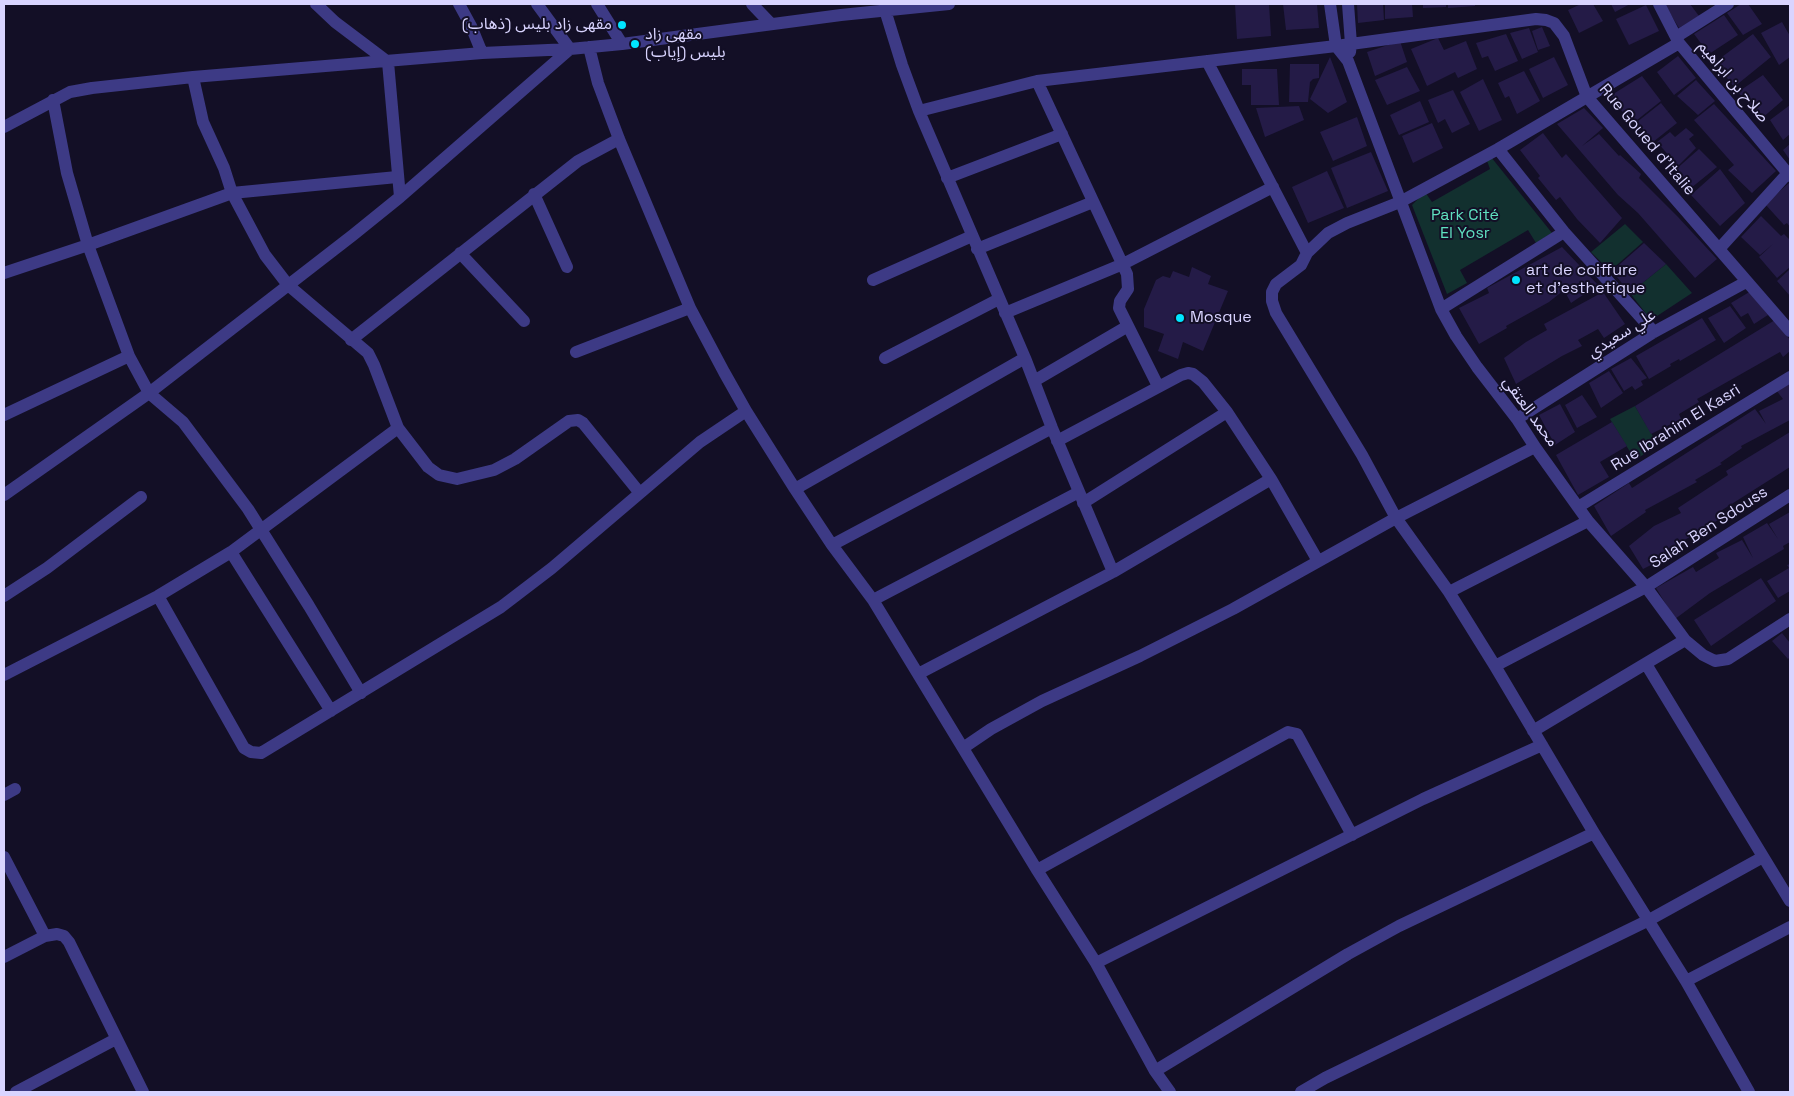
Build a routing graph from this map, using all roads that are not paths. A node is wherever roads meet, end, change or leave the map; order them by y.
1 (316, 4) edge
2 (459, 4) edge
3 (537, 4) edge
4 (597, 4) edge
5 (752, 4) edge
6 (833, 4) edge
7 (944, 4) edge
8 (1330, 4) edge
9 (1348, 4) edge
10 (1659, 4) edge
11 (1728, 4) edge
12 (886, 10) junction
13 (841, 15) junction
14 (771, 24) junction
15 (1677, 40) junction
16 (622, 44) junction
17 (1351, 44) junction
18 (1336, 46) junction
19 (589, 47) junction
20 (570, 49) junction
21 (482, 53) junction
22 (1207, 61) junction
23 (388, 62) junction
24 (1348, 62) junction
25 (193, 76) junction
26 (1037, 81) junction
27 (1587, 96) junction
28 (53, 100) junction
29 (919, 111) junction
30 (4, 127) edge
31 (1062, 134) junction
32 (619, 140) junction
33 (1498, 149) junction
34 (1789, 174) edge
35 (397, 176) junction
36 (947, 178) junction
37 (1273, 187) junction
38 (232, 193) junction
39 (534, 194) junction
40 (400, 197) junction
41 (1093, 202) junction
42 (1400, 202) junction
43 (1564, 232) junction
44 (972, 236) junction
45 (88, 245) junction
46 (977, 249) junction
47 (1719, 249) junction
48 (460, 253) junction
49 (1308, 253) junction
50 (1123, 264) junction
51 (568, 267) dead end
52 (4, 273) edge
53 (873, 280) dead end
54 (1746, 282) junction
55 (288, 285) junction
56 (1000, 299) junction
57 (690, 308) junction
58 (1441, 309) junction
59 (1005, 313) junction
60 (524, 320) dead end
61 (1128, 326) junction
62 (1790, 331) edge
63 (1654, 332) junction
64 (351, 340) junction
65 (576, 352) dead end
66 (128, 356) junction
67 (885, 358) dead end
68 (1025, 358) junction
69 (1790, 377) edge
70 (1034, 381) junction
71 (1158, 386) junction
72 (149, 393) junction
73 (746, 411) junction
74 (1227, 412) junction
75 (4, 415) edge
76 (1517, 418) junction
77 (398, 428) junction
78 (1052, 428) junction
79 (1057, 441) junction
80 (1535, 447) junction
81 (1271, 479) junction
82 (796, 489) junction
83 (639, 492) junction
84 (4, 495) edge
85 (1790, 495) edge
86 (141, 497) dead end
87 (1081, 498) junction
88 (1578, 507) junction
89 (1396, 518) junction
90 (1588, 521) junction
91 (261, 529) junction
92 (832, 545) junction
93 (231, 552) junction
94 (1318, 561) junction
95 (1113, 572) junction
96 (1646, 588) junction
97 (1450, 592) junction
98 (4, 596) edge
99 (158, 596) junction
100 (873, 600) junction
101 (1790, 619) edge
102 (1686, 640) junction
103 (1646, 664) junction
104 (1495, 666) junction
105 (918, 674) junction
106 (4, 675) edge
107 (360, 693) junction
108 (331, 711) junction
109 (1533, 731) junction
110 (1542, 745) junction
111 (963, 748) junction
112 (1594, 833) junction
113 (1352, 835) junction
114 (4, 857) edge
115 (1763, 857) junction
116 (1037, 870) junction
117 (1790, 901) edge
118 (1650, 920) junction
119 (1790, 926) edge
120 (45, 936) junction
121 (4, 957) edge
122 (1096, 963) junction
123 (1686, 981) junction
124 (116, 1039) junction
125 (1155, 1070) junction
126 (16, 1092) edge
127 (143, 1092) edge
128 (1170, 1092) edge
129 (1300, 1092) edge
130 (1749, 1092) edge

1 - 23 street
2 - 21 street
3 - 20 street
4 - 16 street
5 - 14 street
6 - 13 street
7 - 12 street
8 - 18 street, محمد العتقي
9 - 17 street, محمد العتقي
10 - 15 street, صلاح بن ابراهيم
11 - 15 street
12 - 13 street
12 - 29 street
13 - 14 street
14 - 16 street
15 - 27 street
15 - 34 street, صلاح بن ابراهيم
16 - 19 street
17 - 18 street, Rue Goued d'Italie
17 - 24 street, محمد العتقي
17 - 27 street, Rue Goued d'Italie
18 - 22 street, Rue Goued d'Italie
18 - 24 street, محمد العتقي
19 - 20 street
19 - 32 street
20 - 21 street
20 - 40 street
21 - 23 street
22 - 26 street, Rue Goued d'Italie
22 - 37 street
23 - 25 street
23 - 35 street
24 - 42 street, محمد العتقي
25 - 28 street
25 - 38 street
26 - 29 street, Rue Goued d'Italie
26 - 31 street
27 - 33 street
27 - 47 street, Rue Goued d'Italie
28 - 30 street
28 - 45 street
29 - 36 street
31 - 36 street
31 - 41 street
32 - 39 street
32 - 57 street
33 - 42 street
33 - 43 street
34 - 47 street
35 - 38 street
35 - 40 street
36 - 44 street
37 - 49 street
37 - 50 street
38 - 45 street
38 - 55 street
39 - 48 street
39 - 51 street
40 - 55 street
41 - 46 street
41 - 50 street
42 - 49 street
42 - 58 street, محمد العتقي
43 - 58 street
43 - 63 street
44 - 46 street
44 - 53 street
45 - 52 street
45 - 66 street
46 - 56 street
47 - 54 street, Rue Goued d'Italie
48 - 60 street
48 - 64 street
49 - 89 street
50 - 59 street
50 - 61 street
54 - 62 street, Rue Goued d'Italie
54 - 63 street, علي سعيدي
55 - 64 street
55 - 72 street
56 - 59 street
56 - 67 street
57 - 65 street
57 - 73 street
58 - 76 street, محمد العتقي
59 - 68 street
61 - 70 street
61 - 71 street
63 - 76 street, علي سعيدي
64 - 77 street
66 - 72 street
66 - 75 street
68 - 70 street
68 - 82 street
69 - 88 street, Rue Ibrahim El Kasri
70 - 78 street
71 - 74 street
71 - 79 street
72 - 84 street
72 - 91 street
73 - 82 street
73 - 83 street
74 - 81 street
74 - 87 street
76 - 80 street, محمد العتقي
77 - 83 street
77 - 91 street
78 - 79 street
78 - 92 street
79 - 87 street
80 - 88 street, محمد العتقي
80 - 89 street
81 - 94 street
81 - 95 street
82 - 92 street
83 - 107 street
85 - 96 street, Salah Ben Sdouss
86 - 98 street
87 - 95 street
87 - 100 street
88 - 90 street, محمد العتقي
89 - 94 street
89 - 97 street
90 - 96 street, محمد العتقي
90 - 97 street
91 - 93 street
91 - 107 street
92 - 100 street
93 - 99 street
93 - 108 street
94 - 111 street
95 - 105 street
96 - 102 street, محمد العتقي
96 - 104 street, Salah Ben Sdouss
97 - 104 street
99 - 106 street
99 - 108 street
100 - 105 street
101 - 102 street, محمد العتقي
102 - 103 street
103 - 109 street
103 - 115 street
104 - 109 street
105 - 111 street
107 - 108 street
109 - 110 street
110 - 112 street
110 - 113 street
111 - 116 street
112 - 118 street
112 - 125 street
113 - 116 street
113 - 122 street
114 - 120 street
115 - 117 street
115 - 118 street
116 - 122 street
118 - 123 street
118 - 129 street
119 - 123 street
120 - 121 street
120 - 124 street
122 - 125 street
123 - 130 street
124 - 126 street
124 - 127 street
125 - 128 street

